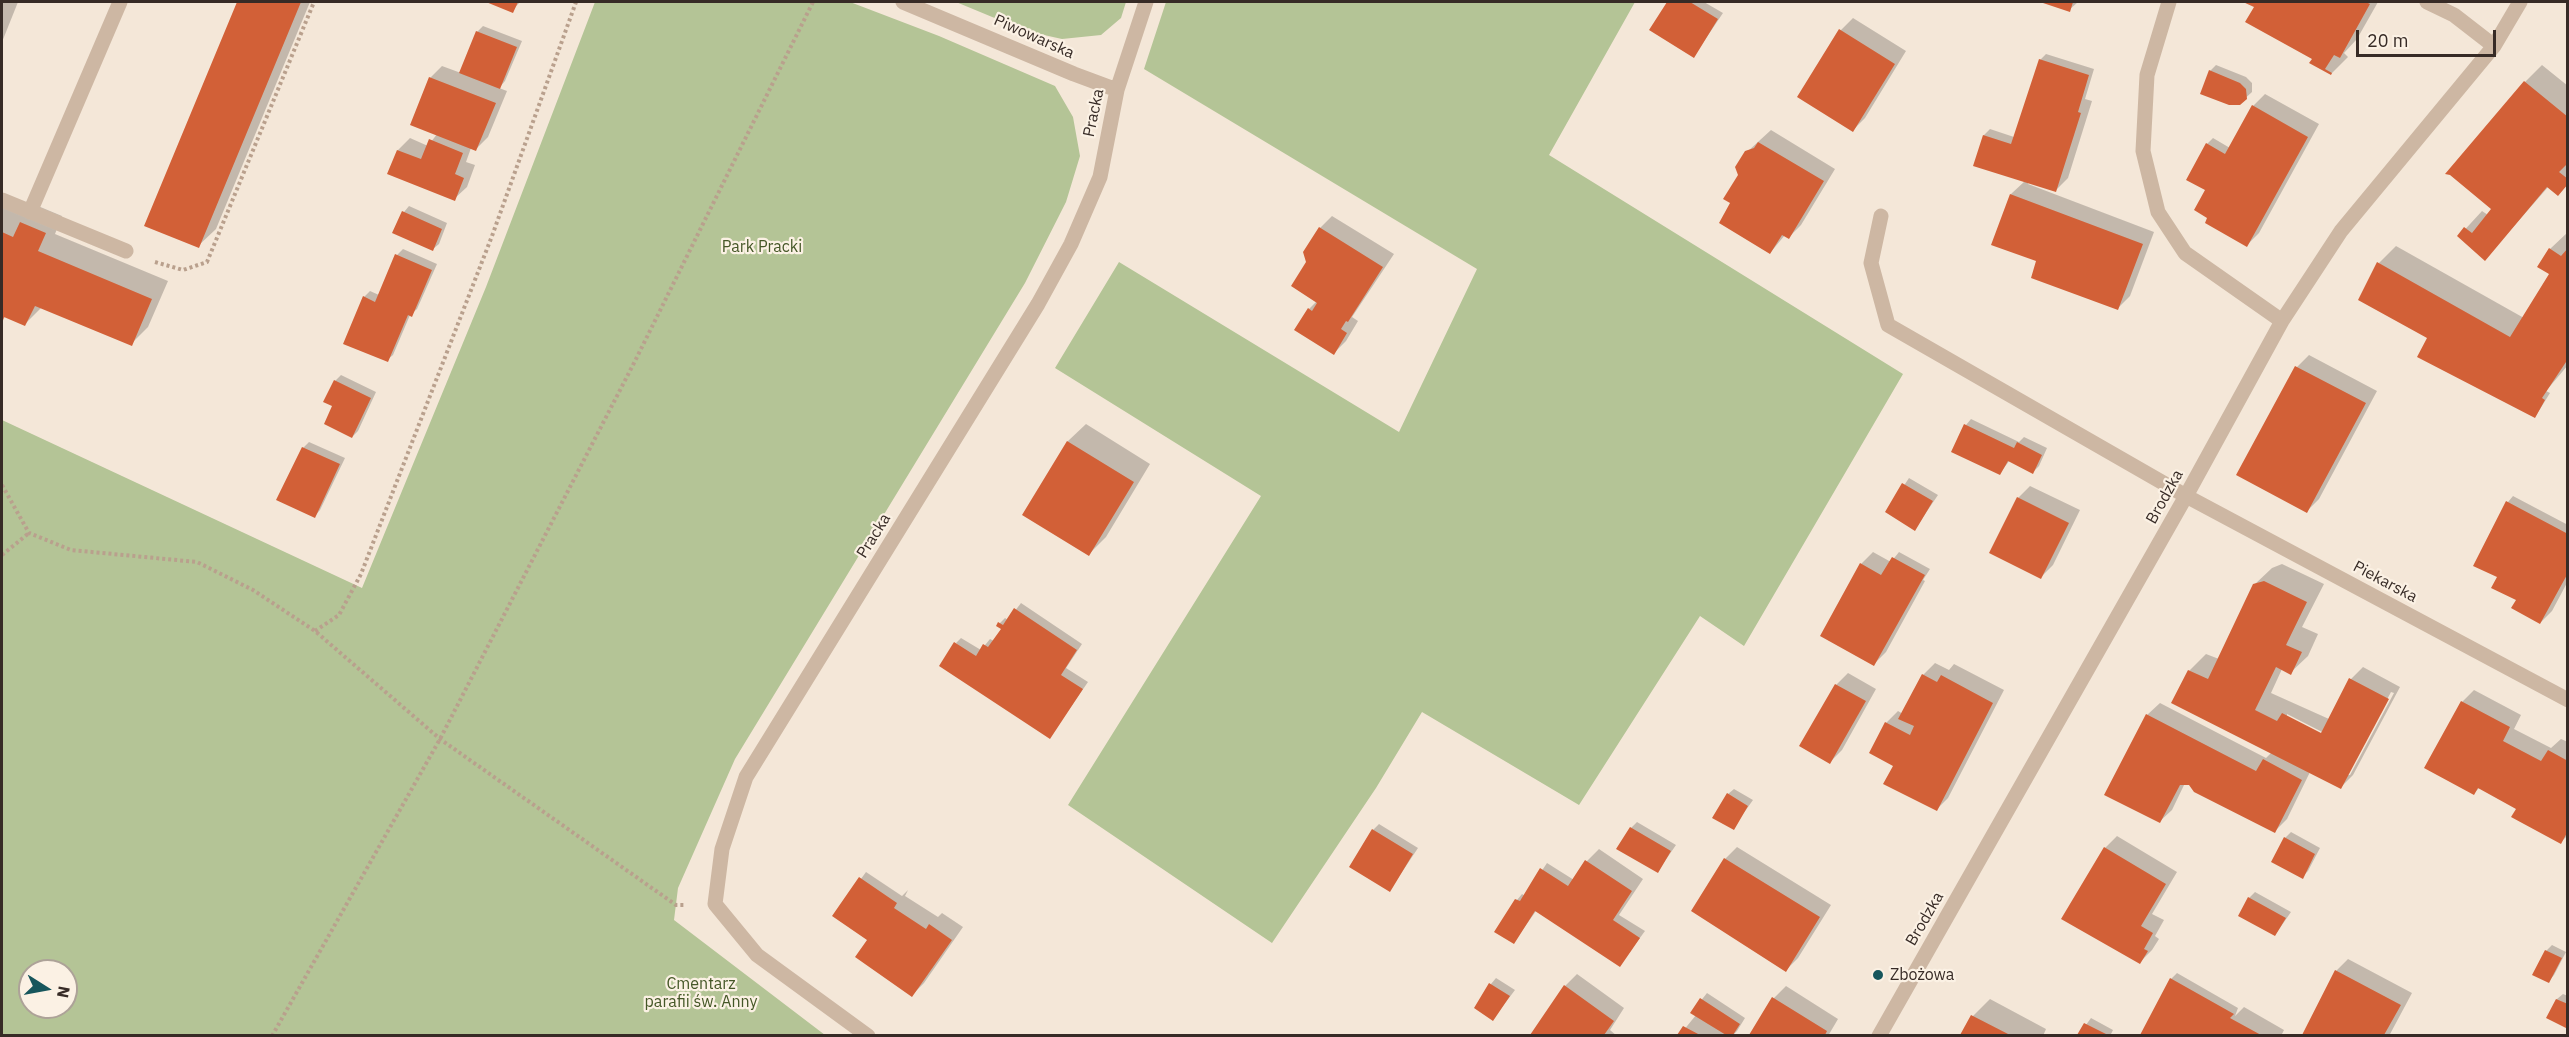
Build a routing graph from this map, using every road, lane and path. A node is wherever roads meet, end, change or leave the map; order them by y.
1 (120, 2) edge
2 (314, 2) edge
3 (576, 2) edge
4 (813, 2) edge
5 (903, 2) edge
6 (1146, 2) edge
7 (2169, 2) edge
8 (2427, 2) edge
9 (2520, 2) edge
10 (2494, 46) junction
11 (1117, 90) junction
12 (2, 200) edge
13 (30, 212) junction
14 (1881, 216) dead end
15 (126, 251) joint
16 (2282, 321) junction
17 (2, 485) edge
18 (2186, 496) junction
19 (29, 533) junction
20 (2, 555) edge
21 (315, 632) junction
22 (2568, 700) edge
23 (440, 739) junction
24 (715, 904) junction
25 (272, 1035) edge
26 (868, 1035) edge
27 (1879, 1035) edge

1 - 13 street
2 - 15 path
3 - 21 path
4 - 23 path
5 - 11 street, Piwowarska
6 - 11 street, Pracka
7 - 16 street
8 - 10 street
9 - 10 street, Brodzka
10 - 16 street, Brodzka
11 - 24 street, Pracka
12 - 13 street
13 - 15 street
14 - 18 street, Piekarska
16 - 18 street, Brodzka
17 - 19 path
18 - 22 street, Piekarska
18 - 27 street, Brodzka
19 - 20 path
19 - 21 path
21 - 23 path
23 - 24 path
23 - 25 path
24 - 26 street

